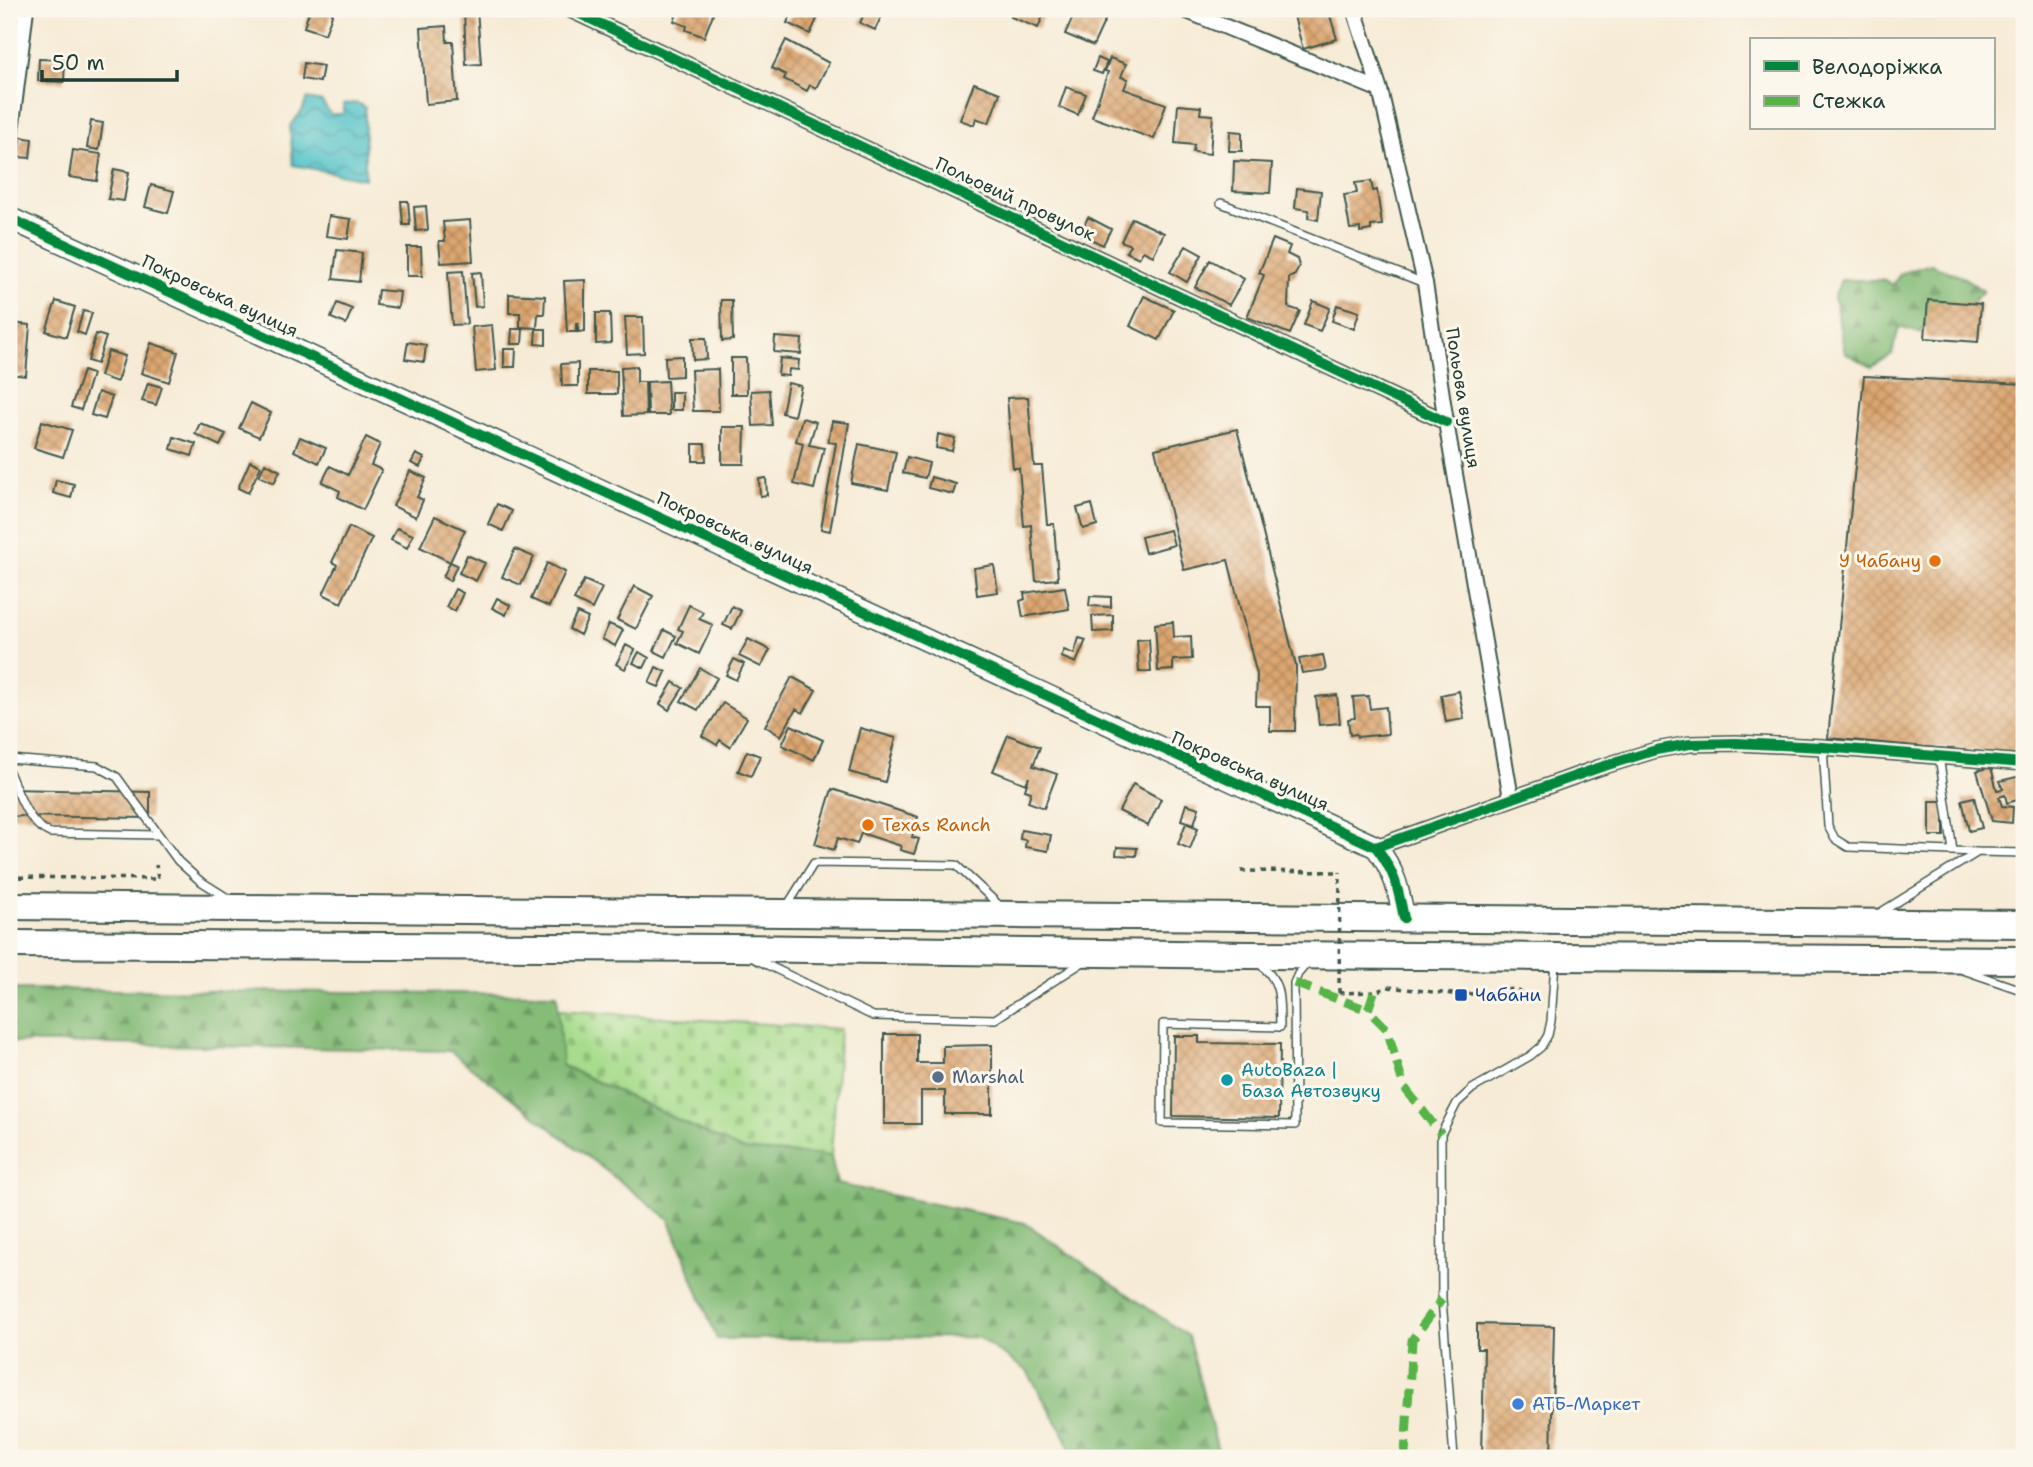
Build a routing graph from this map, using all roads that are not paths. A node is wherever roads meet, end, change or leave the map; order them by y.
1 (26, 9) edge
2 (569, 9) edge
3 (1182, 9) edge
4 (1354, 9) edge
5 (1380, 90) junction
6 (9, 148) edge
7 (1221, 203) dead end
8 (9, 218) edge
9 (1425, 283) junction
10 (1446, 422) junction
11 (1823, 747) junction
12 (1939, 755) junction
13 (9, 759) edge
14 (2024, 762) edge
15 (9, 772) edge
16 (1511, 798) junction
17 (158, 835) junction
18 (1376, 847) junction
19 (1953, 851) junction
20 (1978, 852) junction
21 (2024, 853) edge
22 (9, 906) edge
23 (244, 909) junction
24 (782, 913) junction
25 (1009, 914) junction
26 (1404, 918) junction
27 (1865, 923) junction
28 (2024, 924) edge
29 (9, 944) edge
30 (732, 948) junction
31 (1097, 953) junction
32 (1318, 955) junction
33 (1248, 956) junction
34 (1555, 957) junction
35 (1933, 960) junction
36 (2024, 960) edge
37 (2024, 990) edge
38 (1454, 1458) edge

1 - 6 street
2 - 10 street, Польовий провулок
3 - 5 street
4 - 5 street, Польова вулиця
5 - 9 street, Польова вулиця
7 - 9 lane
8 - 18 street, Покровська вулиця
9 - 10 street, Польова вулиця
10 - 16 street, Польова вулиця
11 - 12 street
11 - 16 street
11 - 19 lane
12 - 14 street
12 - 19 lane
13 - 17 lane
15 - 17 lane
16 - 18 street
17 - 23 lane
18 - 26 street
19 - 20 lane
20 - 21 lane
20 - 27 lane
22 - 23 highway
23 - 24 highway
24 - 25 highway
24 - 25 lane
25 - 26 highway
26 - 27 highway
27 - 28 highway
29 - 30 highway
30 - 31 highway
30 - 31 lane
31 - 33 highway
32 - 33 highway
32 - 33 lane
32 - 34 highway
34 - 35 highway
34 - 38 lane
35 - 36 highway
35 - 37 lane

